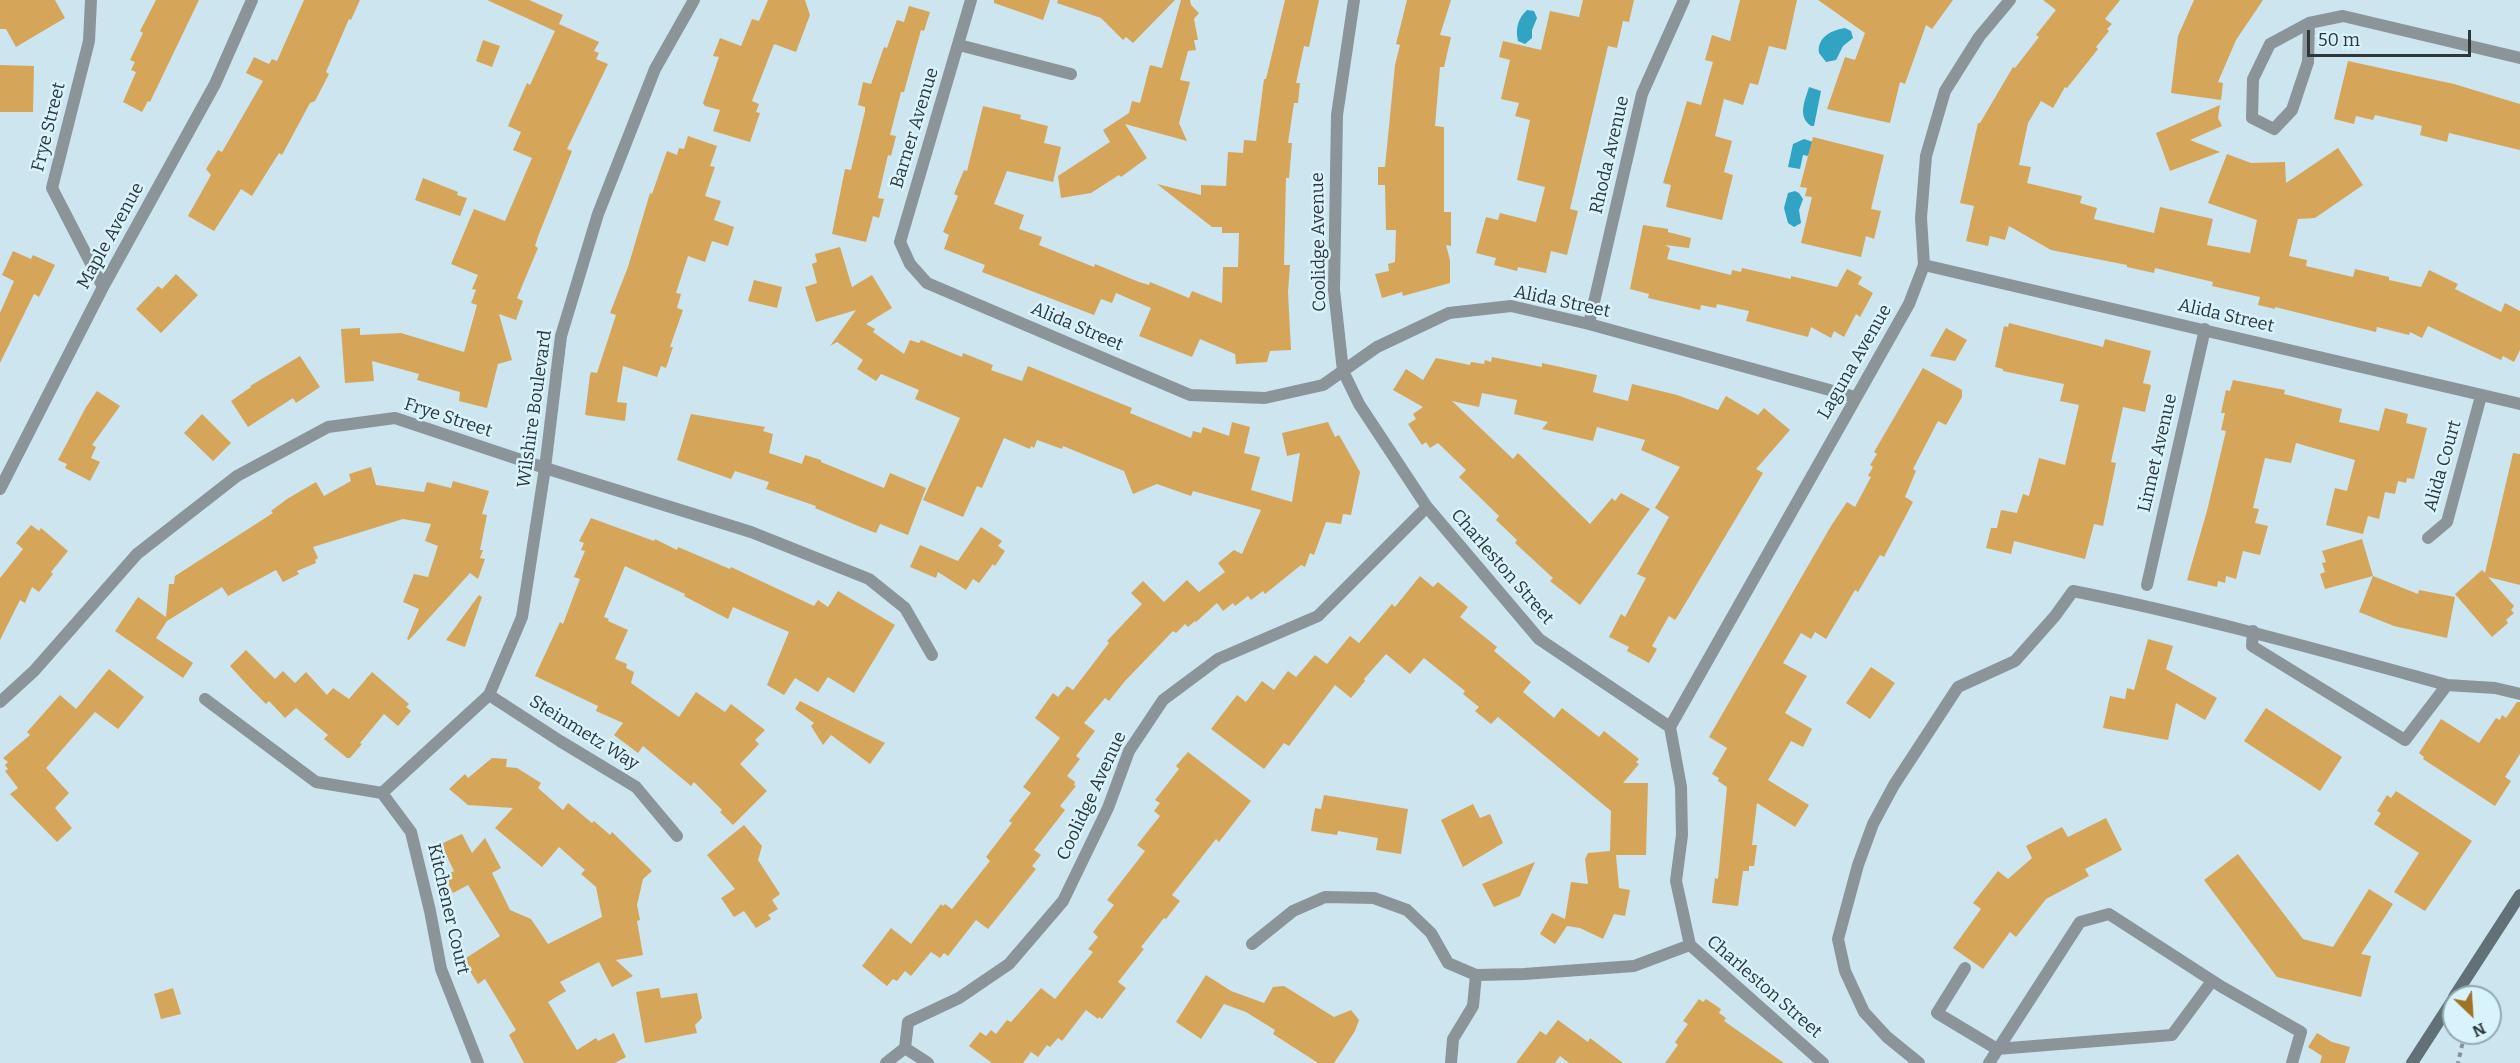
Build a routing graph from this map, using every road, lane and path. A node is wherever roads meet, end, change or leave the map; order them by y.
1 (91, 0) edge
2 (252, 0) edge
3 (694, 0) edge
4 (971, 0) edge
5 (1354, 0) edge
6 (1684, 0) edge
7 (2010, 0) edge
8 (2309, 23) junction
9 (959, 45) junction
10 (2520, 58) edge
11 (1071, 75) dead end
12 (910, 264) joint
13 (1924, 265) junction
14 (103, 287) junction
15 (1589, 324) junction
16 (2205, 329) junction
17 (1343, 371) junction
18 (2481, 396) junction
19 (1855, 397) junction
20 (2520, 404) edge
21 (545, 468) junction
22 (0, 489) edge
23 (1427, 507) junction
24 (2428, 538) dead end
25 (2144, 605) junction
26 (2253, 632) junction
27 (932, 655) dead end
28 (2447, 685) junction
29 (2520, 694) edge
30 (489, 695) junction
31 (205, 699) dead end
32 (0, 702) edge
33 (1670, 727) junction
34 (382, 793) junction
35 (677, 836) dead end
36 (2520, 895) edge
37 (1252, 944) dead end
38 (1690, 945) junction
39 (1965, 968) dead end
40 (1476, 975) junction
41 (2212, 981) junction
42 (2462, 985) edge
43 (2442, 1017) edge
44 (2437, 1025) junction
45 (905, 1048) junction
46 (1997, 1049) junction
47 (478, 1063) edge
48 (886, 1063) edge
49 (928, 1063) edge
50 (1451, 1063) edge
51 (1823, 1063) edge
52 (1919, 1063) edge
53 (1989, 1063) edge
54 (2292, 1063) edge
55 (2412, 1063) edge
56 (2458, 1063) edge

1 - 14 street, Frye Street
2 - 14 street, Maple Avenue
3 - 21 street, Wilshire Boulevard
4 - 9 street, Barner Avenue
5 - 17 street, Coolidge Avenue
6 - 15 street, Rhoda Avenue
7 - 13 street, Laguna Avenue
8 - 8 street
8 - 10 street
9 - 11 street
9 - 12 street, Barner Avenue
12 - 17 street, Alida Street
13 - 16 street, Alida Street
13 - 19 street, Laguna Avenue
14 - 22 street, Maple Avenue
15 - 17 street, Alida Street
15 - 19 street, Alida Street
16 - 18 street, Alida Street
16 - 25 street, Linnet Avenue
17 - 23 street, Coolidge Avenue
18 - 20 street, Alida Street
18 - 24 street, Alida Court
19 - 33 street, Laguna Avenue
21 - 27 street, Frye Street
21 - 30 street, Wilshire Boulevard
21 - 32 street, Frye Street
23 - 33 street, Charleston Street
23 - 45 street, Coolidge Avenue
25 - 26 street
25 - 52 street
26 - 28 street
26 - 28 street
28 - 29 street
30 - 34 street, Wilshire Boulevard
30 - 35 street, Steinmetz Way
31 - 34 street
33 - 38 street, Charleston Street
34 - 47 street, Kitchener Court
36 - 42 main road
37 - 40 street
38 - 40 street
38 - 51 street, Charleston Street
39 - 46 street
40 - 50 street
41 - 46 street
41 - 46 street
41 - 54 street
43 - 44 main road
44 - 55 main road
44 - 56 path
45 - 48 street
45 - 49 street
46 - 53 street

